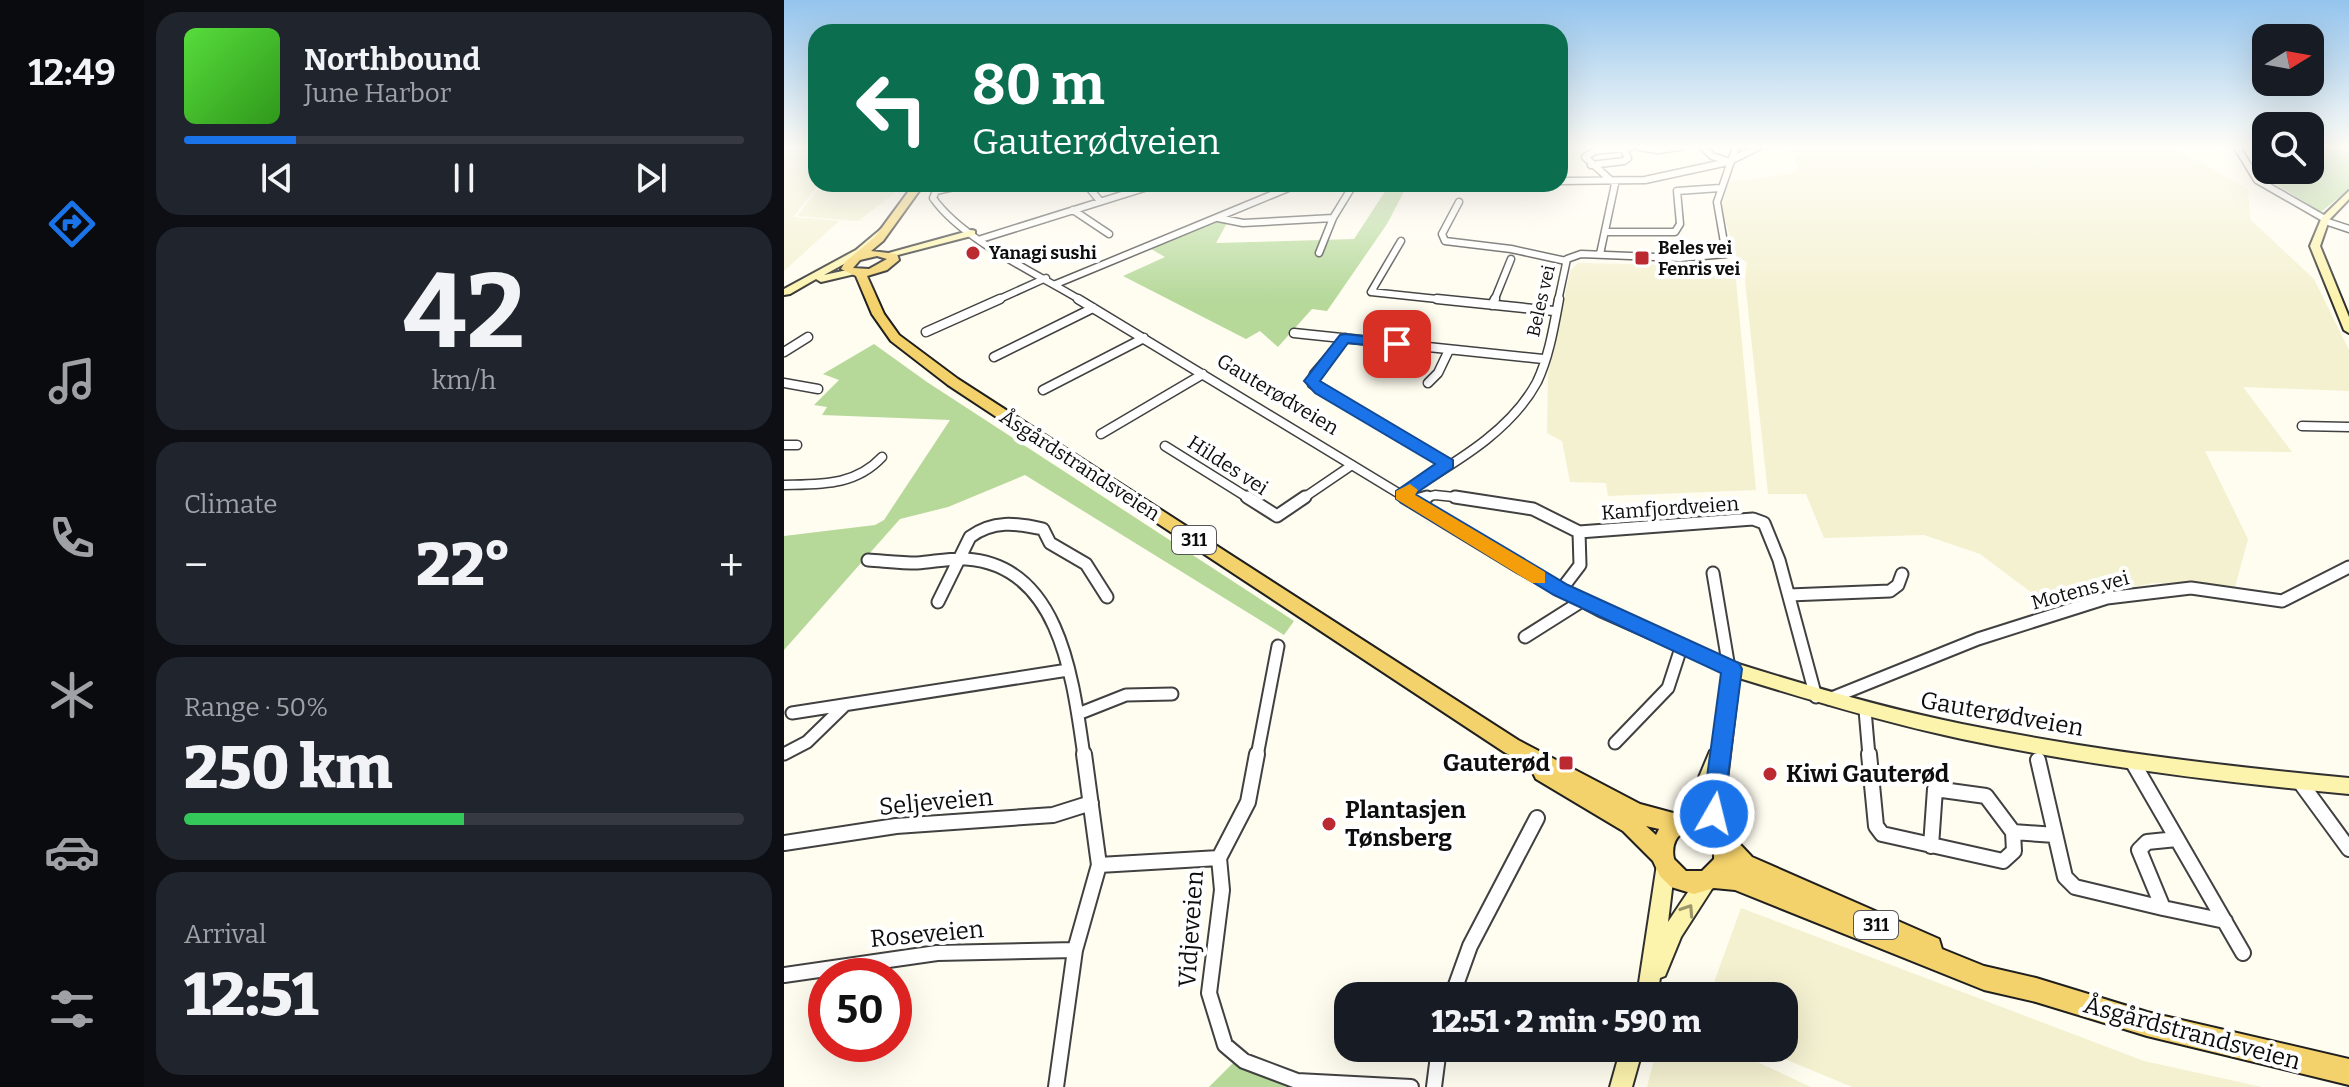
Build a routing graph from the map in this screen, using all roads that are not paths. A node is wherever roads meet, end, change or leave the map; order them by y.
1 (909, 198) edge
2 (934, 198) edge
3 (1097, 198) edge
4 (1111, 198) edge
5 (1266, 198) edge
6 (1346, 198) edge
7 (1612, 198) edge
8 (1678, 198) edge
9 (1719, 198) edge
10 (2287, 198) edge
11 (2346, 198) edge
12 (1100, 201) junction
13 (1459, 202) dead end
14 (1073, 210) junction
15 (1218, 218) junction
16 (1333, 218) junction
17 (2325, 220) junction
18 (2349, 229) edge
19 (1605, 232) junction
20 (1109, 234) dead end
21 (882, 235) junction
22 (977, 236) junction
23 (1401, 241) dead end
24 (1319, 253) dead end
25 (1600, 254) junction
26 (889, 256) junction
27 (1511, 259) dead end
28 (1566, 261) junction
29 (855, 267) junction
30 (881, 269) junction
31 (1046, 278) junction
32 (1056, 284) junction
33 (785, 293) edge
34 (870, 294) junction
35 (1492, 305) junction
36 (1093, 308) junction
37 (1554, 311) junction
38 (2349, 330) edge
39 (926, 332) dead end
40 (1294, 333) dead end
41 (808, 337) dead end
42 (1144, 338) junction
43 (1345, 338) junction
44 (1449, 350) junction
45 (784, 352) edge
46 (994, 357) dead end
47 (1543, 359) junction
48 (1203, 374) junction
49 (784, 383) edge
50 (1428, 383) dead end
51 (818, 389) dead end
52 (1043, 390) dead end
53 (2302, 426) dead end
54 (2349, 427) edge
55 (1101, 434) dead end
56 (784, 445) edge
57 (797, 445) dead end
58 (1165, 446) dead end
59 (882, 457) dead end
60 (1447, 464) junction
61 (1352, 465) junction
62 (784, 485) edge
63 (1402, 495) junction
64 (1413, 501) junction
65 (1579, 532) junction
66 (956, 558) junction
67 (868, 560) dead end
68 (2349, 567) edge
69 (1713, 573) dead end
70 (1902, 574) dead end
71 (1561, 590) junction
72 (1789, 595) junction
73 (1107, 597) dead end
74 (1582, 601) junction
75 (938, 602) dead end
76 (1525, 637) dead end
77 (1278, 646) dead end
78 (1681, 648) junction
79 (1730, 668) junction
80 (1068, 670) junction
81 (1172, 694) dead end
82 (1822, 698) junction
83 (844, 706) junction
84 (1865, 710) junction
85 (792, 713) dead end
86 (1078, 714) junction
87 (1722, 738) junction
88 (1615, 743) dead end
89 (1511, 746) junction
90 (784, 754) edge
91 (2038, 760) dead end
92 (2132, 761) junction
93 (2300, 782) junction
94 (2349, 786) edge
95 (1091, 803) junction
96 (1537, 818) dead end
97 (1679, 821) junction
98 (2013, 832) junction
99 (2055, 835) junction
100 (1722, 839) junction
101 (2177, 839) junction
102 (784, 843) edge
103 (1931, 846) junction
104 (2349, 849) edge
105 (1219, 858) junction
106 (1664, 860) junction
107 (1099, 865) junction
108 (1711, 879) junction
109 (2163, 908) junction
110 (2225, 921) junction
111 (1075, 950) junction
112 (2243, 953) dead end
113 (784, 975) edge
114 (1457, 982) edge
115 (1649, 982) edge
116 (1653, 982) edge
117 (2036, 990) junction
118 (1437, 1062) edge
119 (1628, 1062) edge
120 (2349, 1072) edge
121 (1056, 1087) edge
122 (1411, 1087) edge
123 (1434, 1087) edge
124 (1621, 1087) edge

1 - 21 main road
2 - 22 street, Gauterødveien
3 - 12 street
4 - 12 street
5 - 15 street
6 - 16 street
7 - 19 street
8 - 19 street
9 - 25 street, Beles vei
10 - 17 street
11 - 17 main road
12 - 14 street
13 - 28 street
14 - 20 street
14 - 22 street
15 - 16 street
15 - 32 street
16 - 24 street
17 - 18 street
17 - 38 main road
19 - 25 street
21 - 26 main road
21 - 29 main road
21 - 33 main road
22 - 26 main road
22 - 31 street, Gauterødveien
23 - 35 street
25 - 28 street, Beles vei
26 - 29 main road
26 - 30 main road
27 - 35 street
28 - 37 street, Beles vei
29 - 30 main road
29 - 33 main road
29 - 34 main road, Åsgårdstrandsveien / 311
30 - 34 main road
31 - 32 street, Gauterødveien
31 - 39 street
32 - 36 street, Gauterødveien
34 - 89 main road, Åsgårdstrandsveien / 311
35 - 37 street
36 - 42 street, Gauterødveien
36 - 46 street
37 - 47 street, Beles vei
40 - 43 street
41 - 45 street
42 - 48 street, Gauterødveien
42 - 52 street
43 - 44 street
43 - 60 street
44 - 47 street
44 - 50 street
47 - 60 street, Beles vei
48 - 55 street
48 - 61 street, Gauterødveien
49 - 51 street
53 - 54 street
56 - 57 street
58 - 61 street, Hildes vei
59 - 62 street
60 - 63 street, Beles vei
61 - 63 street, Gauterødveien
63 - 64 street, Gauterødveien
64 - 65 street, Kamfjordveien
64 - 71 street, Gauterødveien
65 - 71 street
65 - 72 street, Kamfjordveien
66 - 67 street
66 - 73 street
66 - 75 street
66 - 80 street
68 - 82 street, Motens vei
69 - 79 street
70 - 72 street
71 - 74 street, Gauterødveien
72 - 82 street, Kamfjordveien
74 - 76 street
74 - 78 street, Gauterødveien
77 - 105 street, Vidjeveien
78 - 79 street, Gauterødveien
78 - 88 street
79 - 82 main road, Gauterødveien
79 - 87 main road
80 - 83 street
80 - 86 street
81 - 86 street
82 - 84 main road, Gauterødveien
83 - 85 street
83 - 90 street
84 - 92 main road, Gauterødveien
84 - 103 street
86 - 95 street
87 - 97 main road
87 - 100 main road
89 - 97 main road, Åsgårdstrandsveien / 311
89 - 106 main road, Åsgårdstrandsveien / 311
91 - 99 street, Gauterødveien
92 - 93 main road, Gauterødveien
92 - 101 street
93 - 94 main road, Gauterødveien
93 - 104 street
95 - 102 street, Seljeveien
95 - 107 street
96 - 114 street
97 - 100 main road, Åsgårdstrandsveien / 311
97 - 106 main road
98 - 99 street
98 - 103 street
98 - 103 street
99 - 109 street, Gauterødveien
100 - 108 main road
100 - 117 main road, Åsgårdstrandsveien / 311
101 - 109 street
101 - 110 street
105 - 107 street, Vidjeveien
105 - 122 street, Vidjeveien
106 - 108 main road, Åsgårdstrandsveien / 311
106 - 115 main road
107 - 111 street
116 -> 108 main road
108 - 117 main road, Åsgårdstrandsveien / 311
109 - 110 street, Gauterødveien
110 - 112 street
111 - 113 street, Roseveien
111 - 121 street
117 - 120 main road, Åsgårdstrandsveien / 311
118 - 123 street
119 - 124 main road

